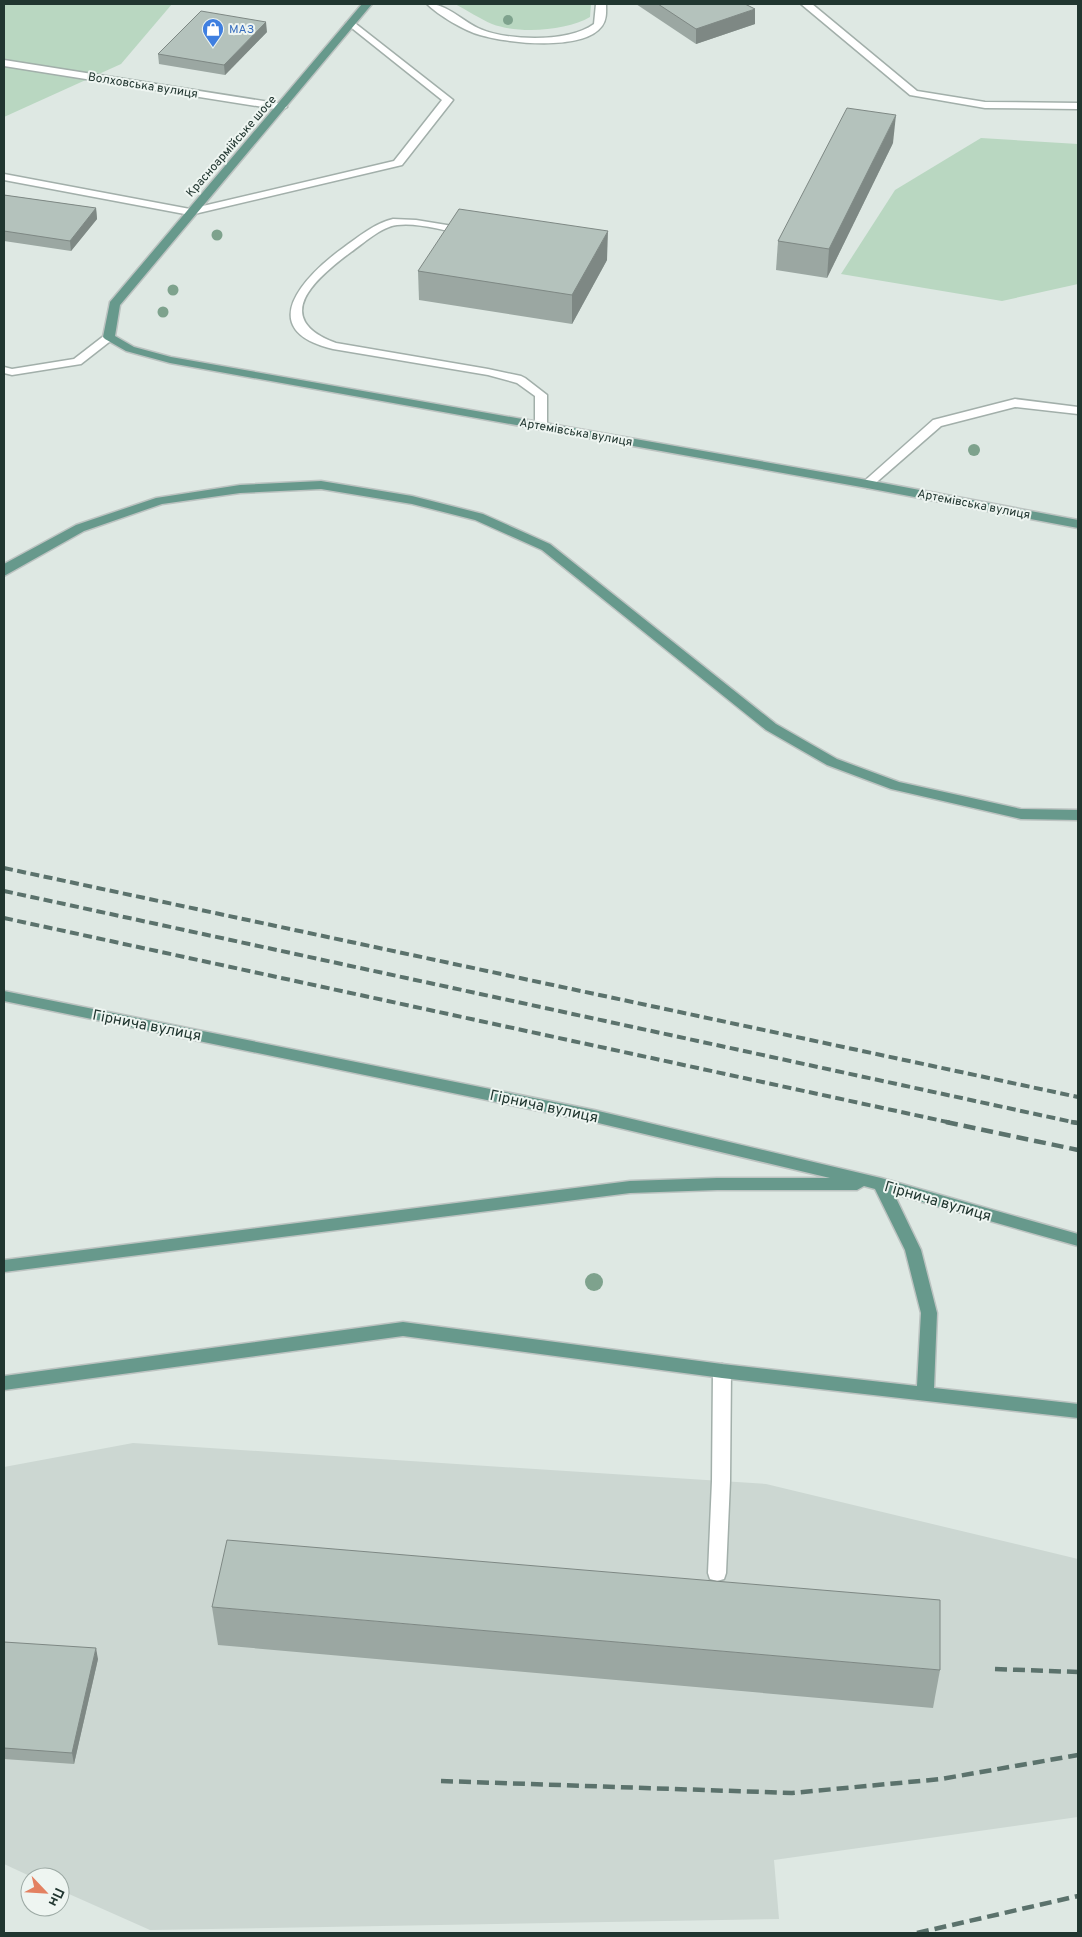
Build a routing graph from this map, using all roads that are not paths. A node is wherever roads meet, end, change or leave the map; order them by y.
1 (367, 4) edge
2 (432, 4) edge
3 (601, 4) edge
4 (812, 5) edge
5 (351, 23) junction
6 (4, 63) edge
7 (1078, 106) edge
8 (282, 107) junction
9 (4, 177) edge
10 (190, 212) junction
11 (480, 233) edge
12 (109, 337) junction
13 (4, 370) edge
14 (1078, 411) edge
15 (541, 426) junction
16 (868, 484) junction
17 (1078, 524) edge
18 (4, 572) edge
19 (1078, 814) edge
20 (4, 996) edge
21 (881, 1184) junction
22 (1078, 1240) edge
23 (4, 1266) edge
24 (722, 1372) junction
25 (4, 1383) edge
26 (926, 1396) junction
27 (1078, 1412) edge
28 (717, 1573) dead end

1 - 5 main road, Красноармійське шосе
2 - 3 street
4 - 7 street
5 - 8 main road, Красноармійське шосе
5 - 10 street
6 - 8 street, Волховська вулиця
8 - 10 main road, Красноармійське шосе
9 - 10 street
10 - 12 main road, Красноармійське шосе
11 - 15 street
12 - 13 street
12 - 15 main road, Артемівська вулиця
14 - 16 street
15 - 16 main road, Артемівська вулиця
16 - 17 main road, Артемівська вулиця
18 - 19 main road
20 - 21 main road, Гірнича вулиця
21 - 22 main road, Гірнича вулиця
21 - 23 main road
21 - 26 main road
24 - 25 main road
24 - 26 main road
24 - 28 street
26 - 27 main road

